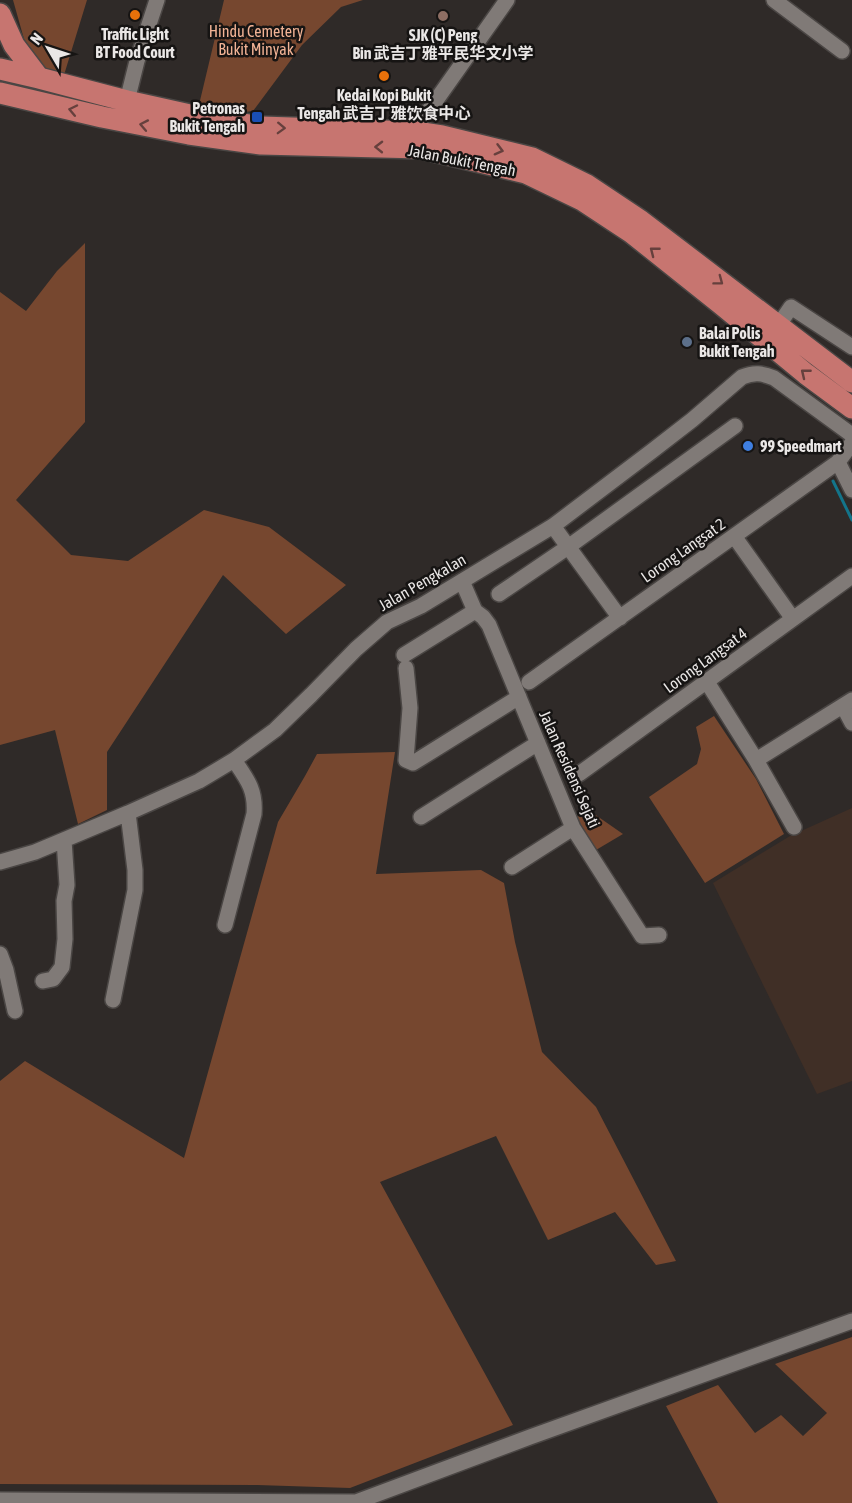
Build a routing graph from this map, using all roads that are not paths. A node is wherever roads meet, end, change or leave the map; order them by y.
1 (157, 0) edge
2 (507, 0) edge
3 (774, 0) edge
4 (0, 14) edge
5 (842, 51) dead end
6 (0, 69) edge
7 (39, 78) junction
8 (0, 93) edge
9 (440, 96) junction
10 (127, 101) junction
11 (375, 132) junction
12 (442, 136) junction
13 (778, 327) junction
14 (852, 347) edge
15 (852, 382) edge
16 (852, 408) edge
17 (735, 426) dead end
18 (852, 435) edge
19 (852, 443) edge
20 (652, 451) junction
21 (838, 462) junction
22 (672, 472) junction
23 (852, 490) edge
24 (553, 526) junction
25 (734, 536) junction
26 (568, 546) junction
27 (852, 576) edge
28 (462, 581) junction
29 (499, 594) dead end
30 (475, 611) junction
31 (620, 618) junction
32 (793, 619) junction
33 (530, 682) dead end
34 (707, 682) junction
35 (519, 697) junction
36 (847, 703) edge
37 (852, 723) edge
38 (538, 743) junction
39 (234, 760) junction
40 (756, 760) junction
41 (579, 774) dead end
42 (128, 813) junction
43 (421, 817) dead end
44 (794, 827) dead end
45 (573, 828) junction
46 (64, 840) junction
47 (0, 862) edge
48 (512, 867) dead end
49 (225, 925) dead end
50 (659, 935) dead end
51 (0, 954) edge
52 (43, 981) dead end
53 (113, 1000) dead end
54 (15, 1011) dead end
55 (852, 1321) edge
56 (0, 1500) edge

1 - 10 street
2 - 9 street
3 - 5 street
4 - 7 highway
6 - 7 highway, Jalan Bukit Tengah
7 - 10 highway, Jalan Bukit Tengah
16 -> 8 highway, Jalan Bukit Tengah
9 - 11 street
9 - 12 street
10 -> 11 highway, Jalan Bukit Tengah
11 - 12 highway, Jalan Bukit Tengah
12 -> 13 highway, Jalan Bukit Tengah
13 - 14 street
13 - 15 highway, Jalan Bukit Tengah
17 - 22 street
18 - 20 street, Jalan Pengkalan
19 - 21 street, Lorong Langsat 2
20 - 22 street
20 - 24 street, Jalan Pengkalan
21 - 23 street
21 - 25 street, Lorong Langsat 2
22 - 26 street
24 - 26 street
24 - 28 street, Jalan Pengkalan
25 - 31 street, Lorong Langsat 2
25 - 32 street
26 - 29 street
26 - 31 street
27 - 32 street, Lorong Langsat 4
28 - 30 street
28 - 39 street, Jalan Pengkalan
30 - 35 street, Jalan Residensi Sejati
30 - 35 street
31 - 33 street, Lorong Langsat 2
32 - 34 street, Lorong Langsat 4
34 - 40 street
34 - 41 street, Lorong Langsat 4
35 - 38 street, Jalan Residensi Sejati
36 - 37 street
36 - 40 street
38 - 43 street
38 - 45 street, Jalan Residensi Sejati
39 - 42 street, Jalan Pengkalan
39 - 49 street
40 - 44 street
42 - 46 street, Jalan Pengkalan
42 - 53 street
45 - 48 street
45 - 50 street, Jalan Residensi Sejati
46 - 47 street, Jalan Pengkalan
46 - 52 street
51 - 54 street
55 - 56 street

